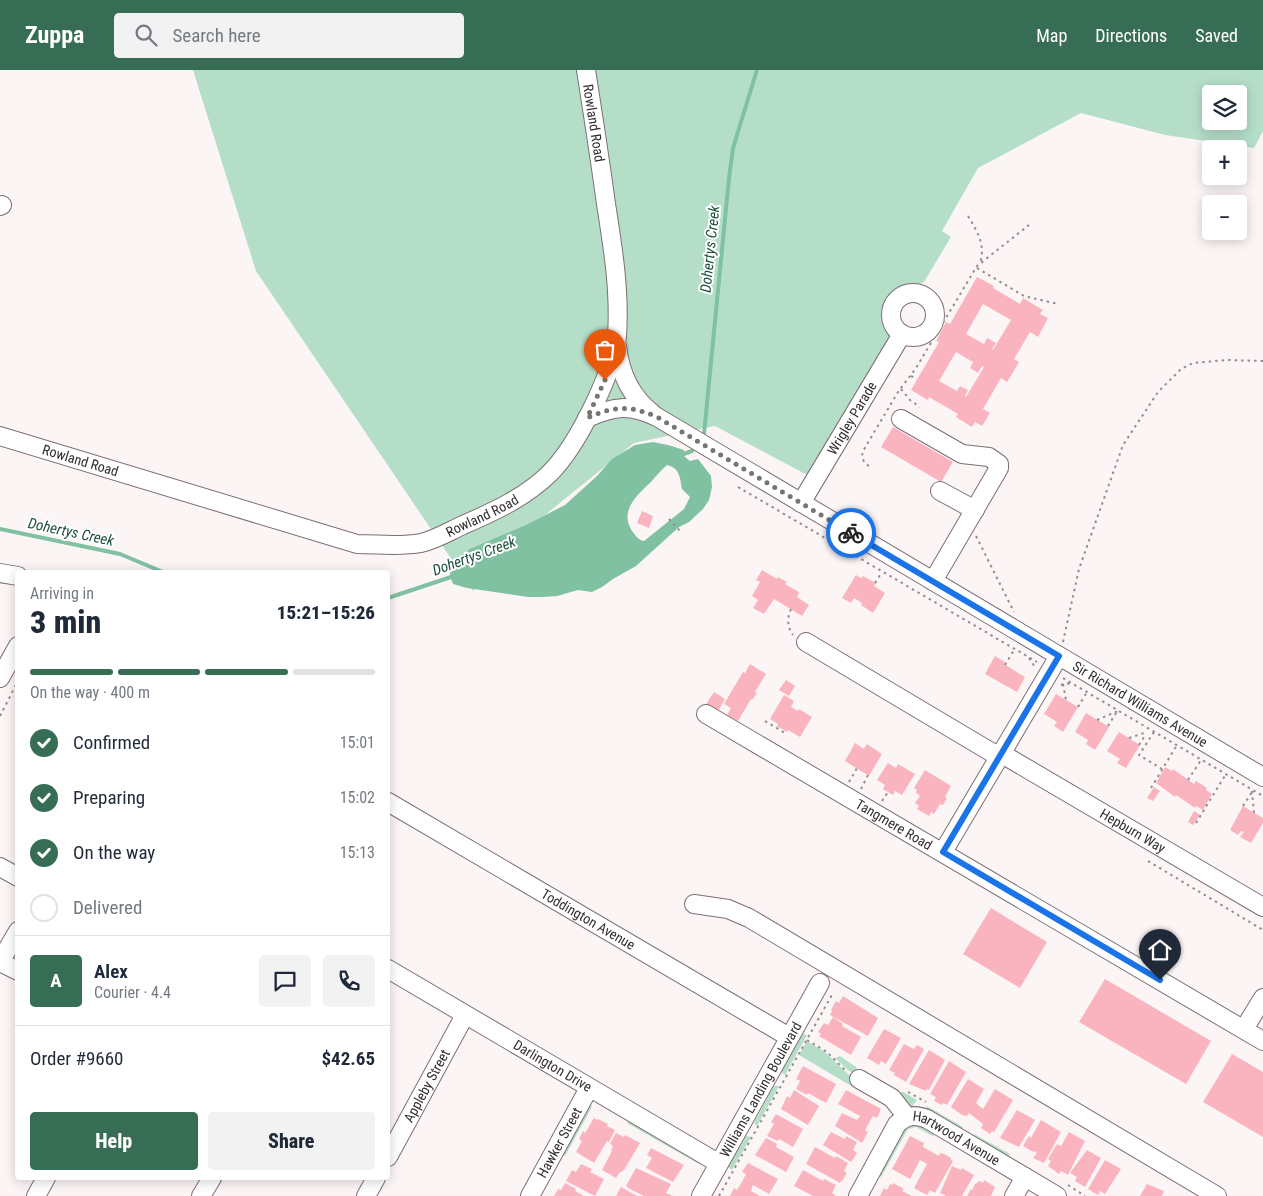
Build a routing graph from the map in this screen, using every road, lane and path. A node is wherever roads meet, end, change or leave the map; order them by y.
1 (586, 70) edge
2 (968, 216) dead end
3 (1029, 225) dead end
4 (980, 264) junction
5 (977, 268) junction
6 (1058, 304) dead end
7 (902, 334) dead end
8 (616, 338) junction
9 (1263, 361) edge
10 (911, 376) junction
11 (917, 379) dead end
12 (901, 389) junction
13 (920, 407) dead end
14 (657, 417) junction
15 (587, 418) junction
16 (901, 419) dead end
17 (0, 436) edge
18 (869, 466) dead end
19 (738, 487) dead end
20 (940, 491) dead end
21 (801, 504) junction
22 (972, 515) junction
23 (669, 519) dead end
24 (680, 532) dead end
25 (882, 572) junction
26 (0, 573) edge
27 (15, 576) edge
28 (933, 581) junction
29 (875, 583) dead end
30 (791, 610) dead end
31 (1007, 635) junction
32 (806, 642) joint
33 (1015, 649) junction
34 (15, 651) edge
35 (1028, 657) junction
36 (1005, 665) dead end
37 (1054, 674) junction
38 (0, 678) edge
39 (1075, 685) junction
40 (15, 687) edge
41 (1087, 692) junction
42 (1066, 700) dead end
43 (1078, 707) dead end
44 (1118, 711) junction
45 (706, 714) dead end
46 (0, 716) edge
47 (1097, 720) dead end
48 (765, 721) dead end
49 (1108, 726) dead end
50 (1149, 729) junction
51 (786, 731) dead end
52 (1147, 732) junction
53 (1154, 732) junction
54 (1129, 738) dead end
55 (1140, 744) dead end
56 (1177, 745) junction
57 (1002, 754) junction
58 (1201, 760) junction
59 (857, 768) dead end
60 (1162, 769) junction
61 (1226, 774) junction
62 (868, 775) dead end
63 (1188, 780) dead end
64 (1256, 786) edge
65 (854, 787) dead end
66 (1152, 788) dead end
67 (859, 791) dead end
68 (888, 792) dead end
69 (1263, 796) edge
70 (390, 803) edge
71 (881, 804) dead end
72 (1244, 806) dead end
73 (1254, 813) dead end
74 (1196, 824) dead end
75 (943, 852) junction
76 (1148, 861) dead end
77 (0, 867) edge
78 (15, 875) edge
79 (694, 904) dead end
80 (1263, 907) edge
81 (1263, 930) edge
82 (15, 935) edge
83 (0, 962) edge
84 (15, 970) edge
85 (390, 970) edge
86 (826, 988) joint
87 (1263, 998) edge
88 (466, 1015) junction
89 (1244, 1029) junction
90 (789, 1037) junction
91 (807, 1040) junction
92 (1263, 1040) edge
93 (859, 1079) joint
94 (589, 1088) junction
95 (907, 1117) junction
96 (390, 1153) edge
97 (718, 1163) junction
98 (1024, 1177) junction
99 (45, 1180) edge
100 (211, 1180) edge
101 (375, 1180) edge
102 (36, 1196) edge
103 (201, 1196) edge
104 (366, 1196) edge
105 (530, 1196) edge
106 (701, 1196) edge
107 (719, 1196) edge
108 (858, 1196) edge
109 (1014, 1196) edge
110 (1057, 1196) edge
111 (1217, 1196) edge

1 - 8 street, Rowland Road
2 - 4 path
3 - 4 path
4 - 5 path
5 - 6 path
5 - 10 path
7 - 21 street, Wrigley Parade
8 - 14 street
8 - 15 street, Rowland Road
9 - 37 path
10 - 11 path
10 - 12 path
12 - 13 path
12 - 18 path
14 - 15 street
14 - 21 street, Sir Richard Williams Avenue
15 - 17 street, Rowland Road
16 - 22 street
19 - 25 path
20 - 22 street
21 - 28 street, Sir Richard Williams Avenue
22 - 28 street
22 - 31 path
23 - 24 path
25 - 29 path
25 - 31 path
26 - 27 street
28 - 31 street, Sir Richard Williams Avenue
30 - 32 path
31 - 33 path
31 - 37 street, Sir Richard Williams Avenue
32 - 57 street, Hepburn Way
33 - 35 path
33 - 36 path
34 - 38 street
35 - 37 path
35 - 37 path
37 - 39 path
37 - 39 path
37 - 42 path
37 - 57 street
37 - 64 street, Sir Richard Williams Avenue
39 - 41 path
40 - 46 path
41 - 43 path
41 - 44 path
44 - 47 path
44 - 49 path
44 - 50 path
45 - 75 street, Tangmere Road
48 - 51 path
50 - 52 path
50 - 53 path
52 - 54 path
52 - 55 path
53 - 56 path
53 - 60 path
56 - 58 path
56 - 60 path
57 - 75 street
57 - 80 street, Hepburn Way
58 - 61 path
58 - 63 path
59 - 65 path
60 - 66 path
61 - 64 path
61 - 74 path
62 - 67 path
64 - 69 path
64 - 72 path
64 - 73 path
68 - 71 path
70 - 90 street, Toddington Avenue
75 - 89 street, Tangmere Road
76 - 81 path
77 - 78 street
79 - 111 street
82 - 83 street
83 - 84 street
85 - 88 street, Darlington Drive
86 - 90 street, Williams Landing Boulevard
86 - 91 path
87 - 89 street
88 - 94 street, Darlington Drive
88 - 96 street, Appleby Street
89 - 92 street, Tangmere Road
90 - 97 street, Williams Landing Boulevard
91 - 93 path
91 - 107 path
93 - 95 street, Hartwood Avenue
94 - 97 street, Darlington Drive
94 - 105 street, Hawker Street
95 - 98 street, Hartwood Avenue
95 - 108 street
97 - 106 street, Williams Landing Boulevard
98 - 109 street
98 - 110 street, Hartwood Avenue
99 - 102 street
100 - 103 street
101 - 104 street

